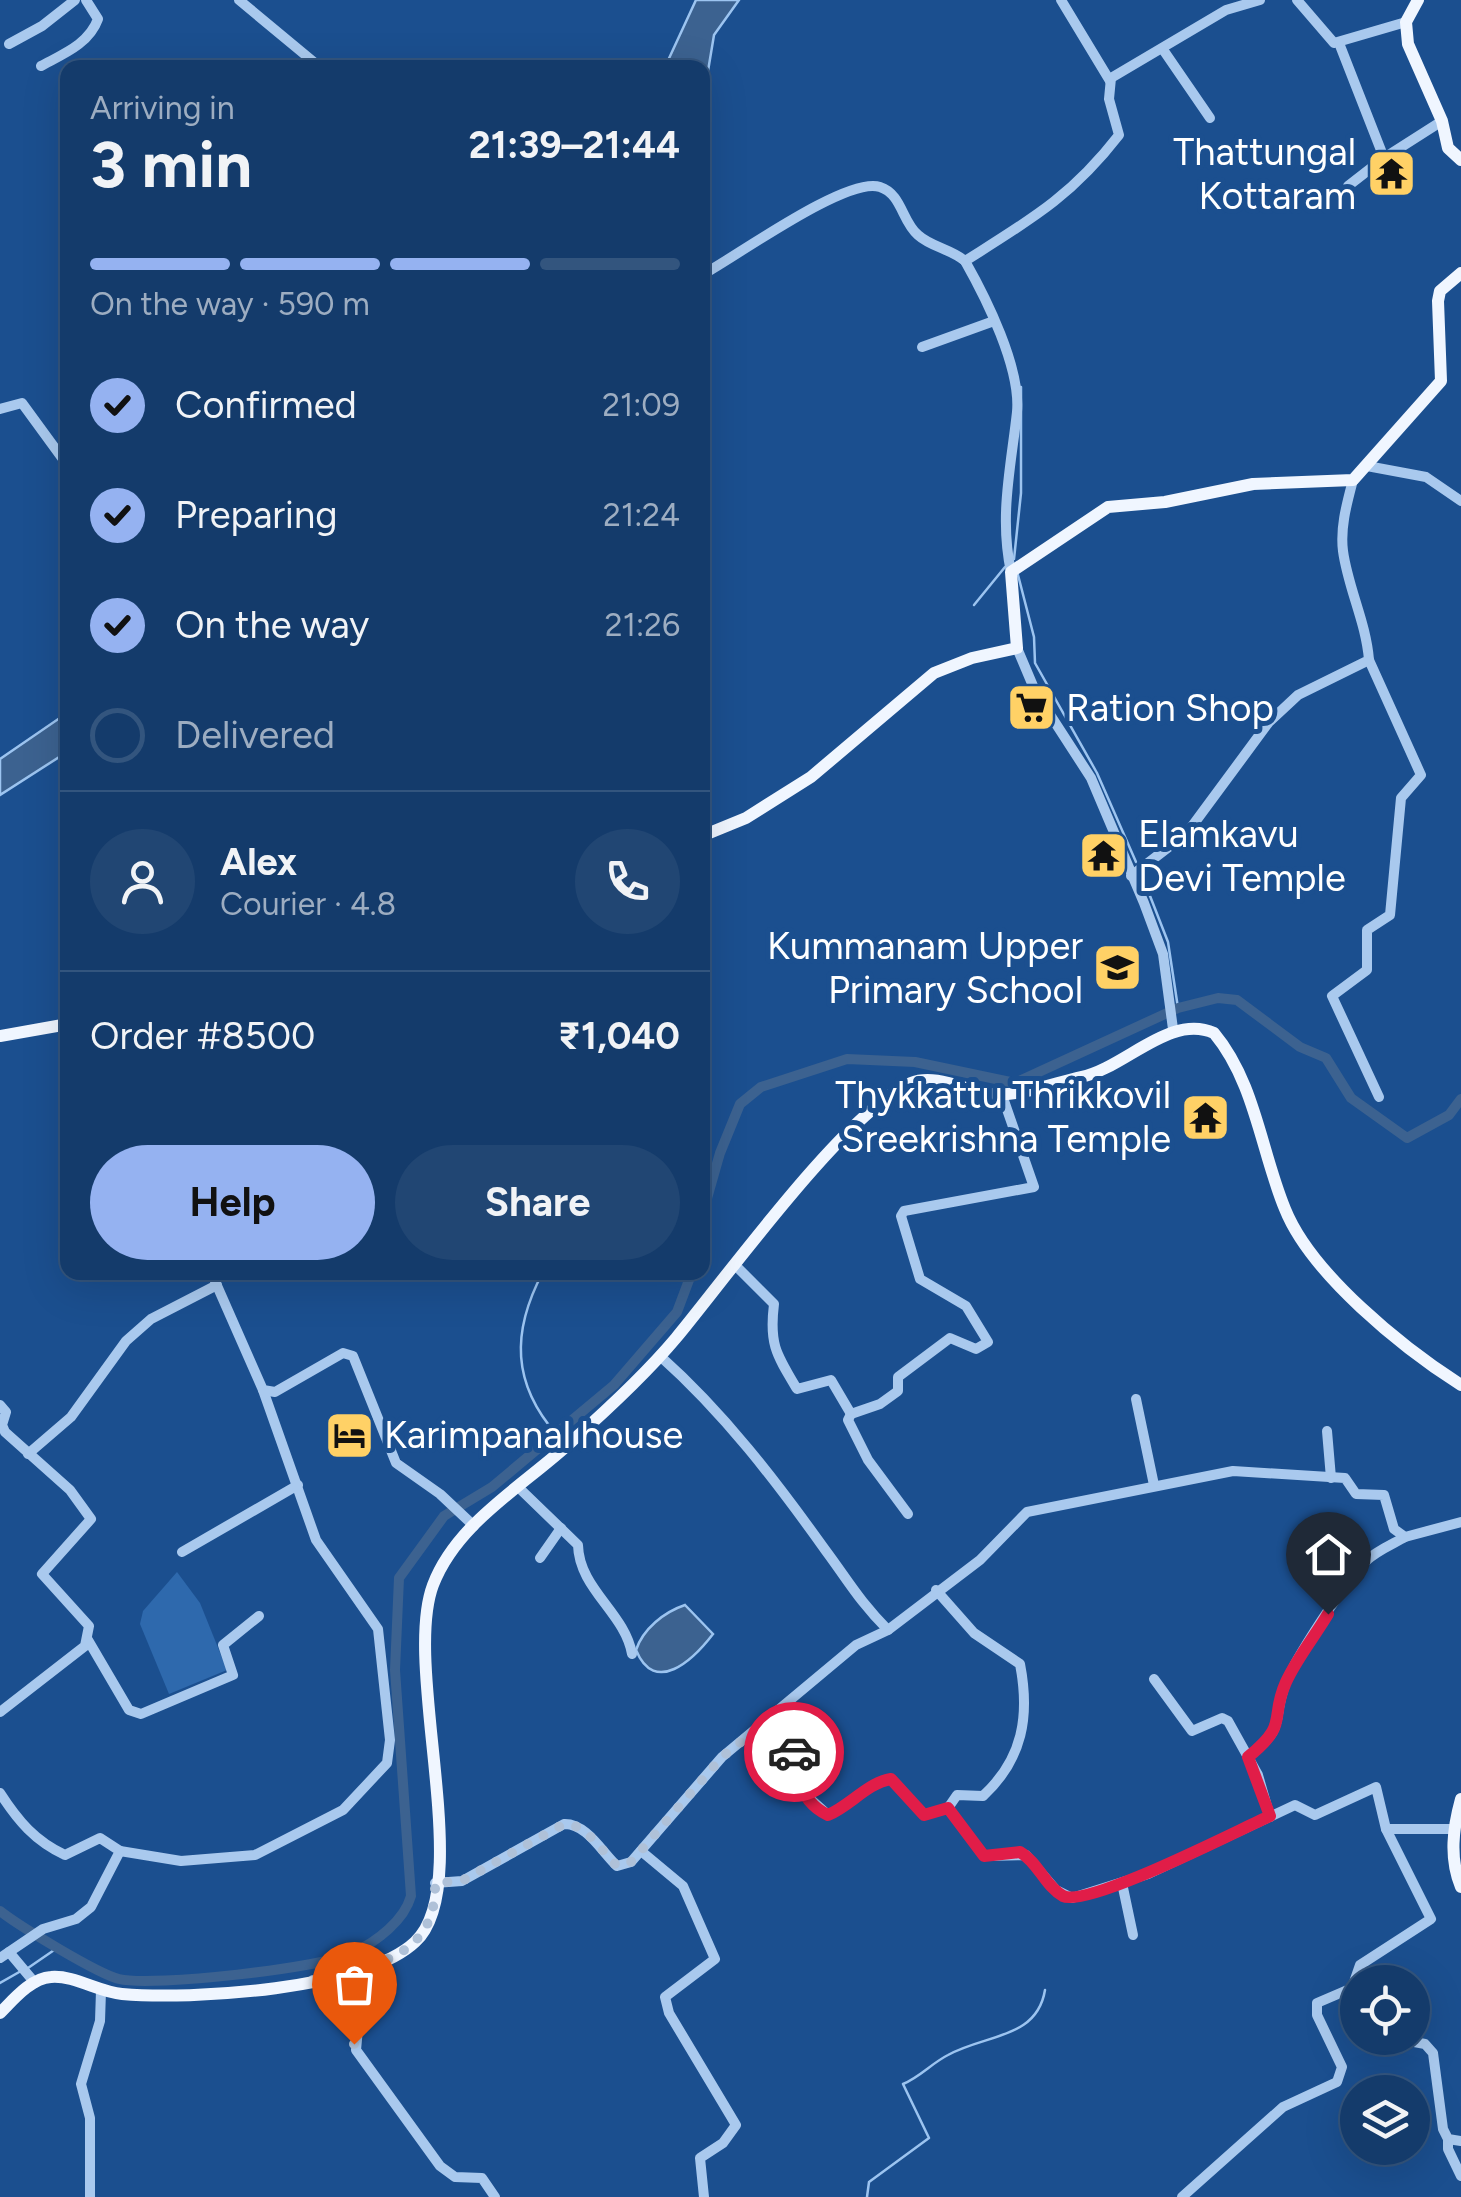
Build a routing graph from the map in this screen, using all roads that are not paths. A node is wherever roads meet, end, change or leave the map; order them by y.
1 (74, 0) edge
2 (86, 0) edge
3 (239, 0) edge
4 (1061, 0) edge
5 (1260, 0) edge
6 (1297, 0) edge
7 (1418, 0) edge
8 (1406, 22) junction
9 (1339, 43) junction
10 (9, 44) dead end
11 (1164, 51) junction
12 (311, 60) edge
13 (41, 66) dead end
14 (1110, 81) junction
15 (1210, 118) dead end
16 (1442, 121) junction
17 (1384, 158) junction
18 (1461, 160) edge
19 (1348, 186) dead end
20 (965, 260) junction
21 (710, 270) edge
22 (1461, 272) edge
23 (994, 321) junction
24 (922, 347) dead end
25 (0, 409) edge
26 (60, 455) edge
27 (1368, 466) junction
28 (1353, 480) junction
29 (1461, 501) edge
30 (1012, 567) junction
31 (1017, 648) junction
32 (1369, 660) junction
33 (710, 833) edge
34 (1131, 876) junction
35 (60, 1025) edge
36 (1172, 1025) junction
37 (0, 1036) edge
38 (1002, 1094) junction
39 (1379, 1097) dead end
40 (736, 1266) junction
41 (214, 1280) edge
42 (217, 1286) junction
43 (660, 1356) junction
44 (1461, 1385) edge
45 (263, 1390) junction
46 (1136, 1399) dead end
47 (0, 1405) edge
48 (851, 1414) junction
49 (1328, 1431) dead end
50 (28, 1454) junction
51 (1331, 1478) junction
52 (1154, 1485) junction
53 (298, 1486) junction
54 (518, 1487) junction
55 (908, 1514) dead end
56 (470, 1521) junction
57 (1461, 1522) edge
58 (561, 1528) junction
59 (1405, 1537) junction
60 (182, 1552) dead end
61 (540, 1558) dead end
62 (936, 1590) junction
63 (259, 1616) dead end
64 (888, 1630) junction
65 (88, 1640) junction
66 (632, 1654) dead end
67 (1154, 1679) dead end
68 (0, 1712) edge
69 (768, 1720) junction
70 (1248, 1757) junction
71 (0, 1794) edge
72 (1461, 1798) edge
73 (948, 1808) junction
74 (1270, 1816) junction
75 (1456, 1828) edge
76 (1386, 1829) junction
77 (120, 1851) junction
78 (642, 1851) junction
79 (435, 1883) junction
80 (1122, 1883) junction
81 (1461, 1887) edge
82 (1133, 1935) dead end
83 (5, 1955) edge
84 (1360, 1965) edge
85 (313, 1980) junction
86 (36, 1983) junction
87 (101, 1991) junction
88 (1340, 1997) edge
89 (0, 2013) edge
90 (1430, 2050) edge
91 (1448, 2139) junction
92 (1461, 2141) edge
93 (1461, 2176) edge
94 (90, 2197) edge
95 (495, 2197) edge
96 (704, 2197) edge
97 (1182, 2197) edge

1 - 10 street
2 - 13 street
3 - 12 street
4 - 14 street
5 - 11 street
6 - 9 street
7 - 8 main road
8 - 9 street
8 - 16 main road
9 - 17 street
11 - 14 street
11 - 15 street
14 - 20 street
16 - 17 street
16 - 18 main road
17 - 19 street
20 - 21 street
20 - 23 street
22 - 27 main road
23 - 24 street
23 - 30 street
25 - 26 street
27 - 28 main road
27 - 29 street
28 - 30 main road
28 - 32 street
30 - 31 main road
31 - 33 main road
31 - 34 street
32 - 34 street
32 - 39 street
34 - 36 street
35 - 37 main road
36 - 38 main road
36 - 44 main road
38 - 40 main road
38 - 48 street
40 - 43 main road
40 - 48 street
41 - 42 street
42 - 45 street
42 - 50 street
43 - 54 main road
43 - 64 street
45 - 53 street
45 - 56 street
46 - 52 street
47 - 50 street
48 - 55 street
49 - 51 street
50 - 65 street
51 - 52 street
51 - 59 street
52 - 62 street
53 - 60 street
53 - 77 street
54 - 56 main road
54 - 58 street
56 - 79 main road
57 - 59 street
58 - 61 street
58 - 66 street
59 - 70 street
62 - 64 street
62 - 73 street
63 - 65 street
64 - 69 street
65 - 68 street
67 - 70 street
69 - 73 street
69 - 78 street
70 - 74 street
71 - 77 street
72 - 75 main road
73 - 80 street
74 - 76 street
74 - 80 street
75 - 76 street
75 - 81 main road
76 - 84 street
77 - 83 street
78 - 79 street
78 - 96 street
79 - 85 main road
80 - 82 street
83 - 86 street
85 - 87 main road
85 - 95 street
86 - 87 main road
86 - 89 main road
87 - 94 street
88 - 97 street
90 - 91 street
91 - 92 street
91 - 93 street

